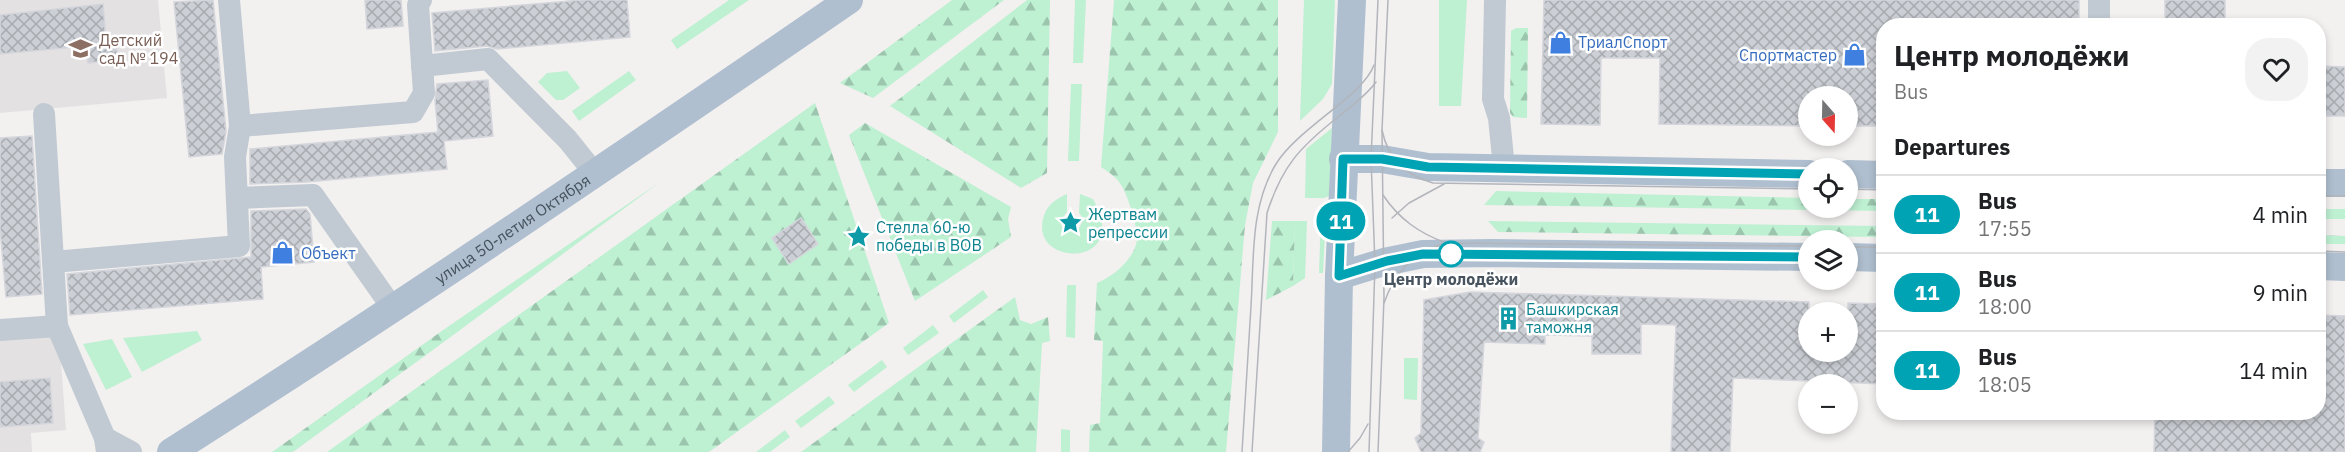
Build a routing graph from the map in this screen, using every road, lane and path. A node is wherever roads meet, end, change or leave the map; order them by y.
1 (229, 0) edge
2 (421, 0) edge
3 (849, 0) edge
4 (1352, 0) edge
5 (1496, 0) edge
6 (2099, 0) edge
7 (2099, 18) edge
8 (422, 66) junction
9 (44, 114) dead end
10 (240, 126) junction
11 (1343, 159) junction
12 (1504, 168) junction
13 (1798, 174) edge
14 (1858, 174) edge
15 (596, 175) junction
16 (1876, 175) edge
17 (2326, 183) edge
18 (2345, 183) edge
19 (237, 198) junction
20 (1798, 257) edge
21 (1858, 257) edge
22 (1876, 258) edge
23 (53, 262) junction
24 (2326, 266) edge
25 (2345, 267) edge
26 (1339, 276) junction
27 (394, 310) junction
28 (57, 326) junction
29 (0, 330) edge
30 (356, 334) junction
31 (106, 445) edge
32 (131, 452) edge
33 (171, 452) edge
34 (207, 452) edge
35 (1336, 452) edge

1 - 10 lane
2 - 8 lane
3 - 15 main road, улица 50-летия Октября
4 - 11 main road
5 - 12 lane
6 - 7 lane
8 - 10 lane
8 - 15 lane
9 - 23 lane
10 - 19 lane
11 - 12 main road
11 - 26 main road
12 - 13 main road
14 - 16 main road
15 - 27 main road, улица 50-летия Октября
17 - 18 main road
19 - 23 lane
19 - 27 lane
20 - 26 main road
21 - 22 main road
23 - 28 lane
24 - 25 main road
26 - 35 main road
27 - 30 main road, улица 50-летия Октября
28 - 29 lane
28 - 31 lane
30 - 33 main road, улица 50-летия Октября
30 - 34 main road
31 - 32 lane

